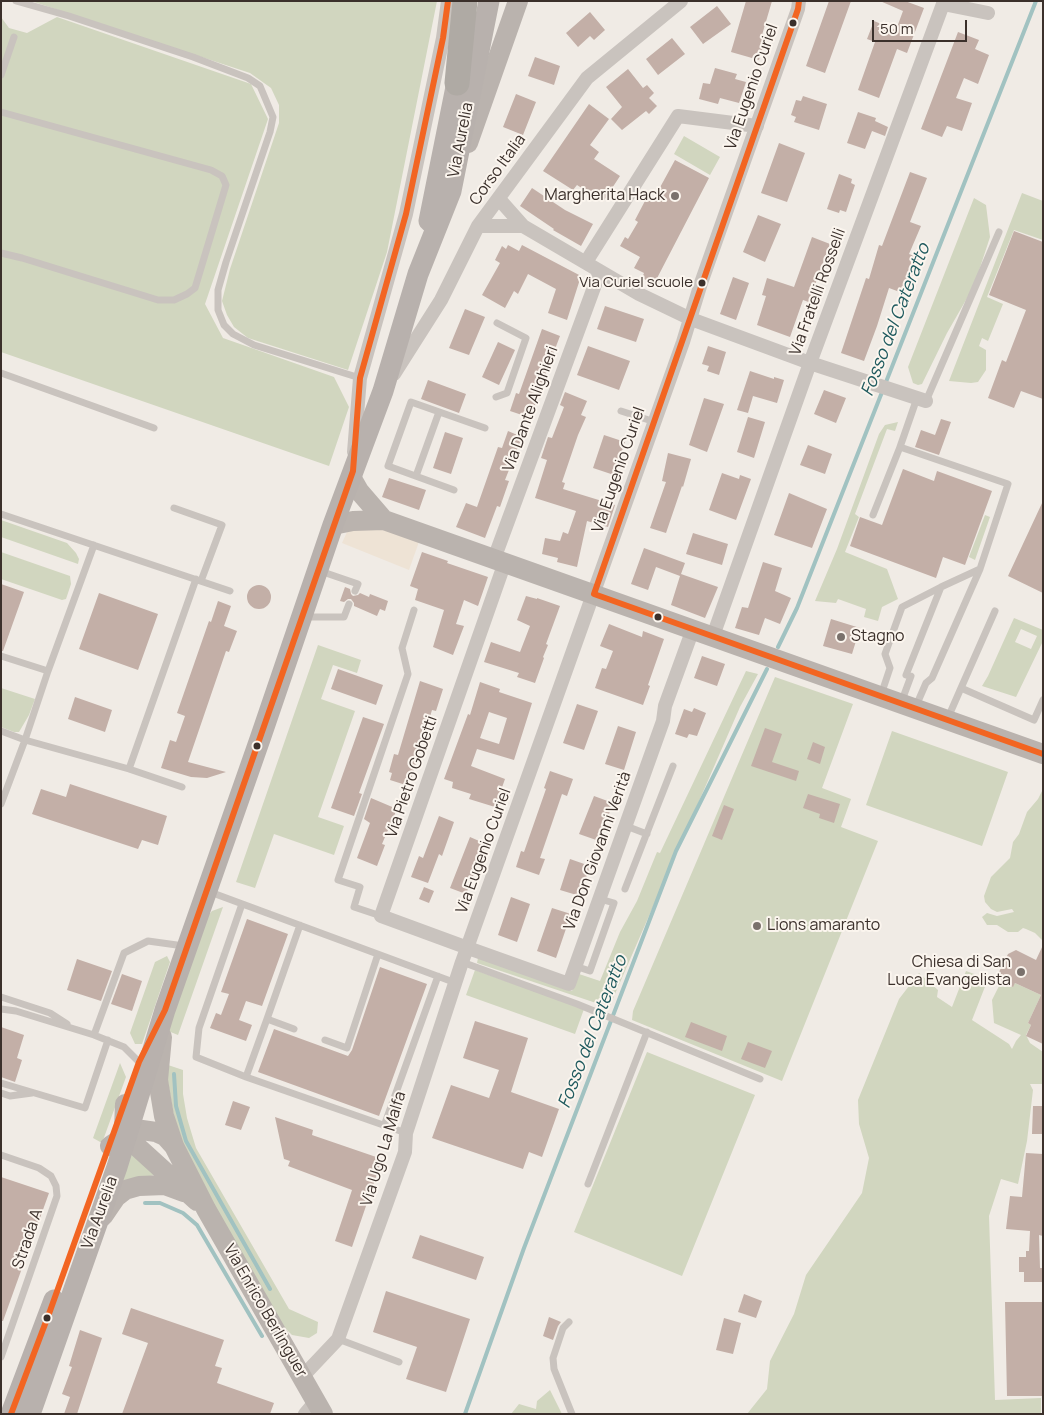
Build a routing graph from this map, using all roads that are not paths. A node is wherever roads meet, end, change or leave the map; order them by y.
1 (16, 1) edge
2 (448, 1) edge
3 (465, 1) edge
4 (476, 1) edge
5 (489, 1) edge
6 (518, 1) edge
7 (681, 1) edge
8 (799, 1) edge
9 (988, 12) dead end
10 (14, 37) dead end
11 (1, 75) edge
12 (457, 83) junction
13 (1, 112) edge
14 (457, 118) junction
15 (757, 126) junction
16 (451, 191) junction
17 (499, 199) junction
18 (478, 226) junction
19 (523, 226) junction
20 (999, 232) dead end
21 (1, 253) edge
22 (586, 262) junction
23 (600, 271) junction
24 (418, 274) junction
25 (691, 319) junction
26 (497, 323) dead end
27 (810, 363) junction
28 (1, 374) edge
29 (360, 378) junction
30 (383, 391) junction
31 (496, 397) dead end
32 (922, 400) junction
33 (621, 411) dead end
34 (439, 412) junction
35 (655, 422) junction
36 (154, 428) dead end
37 (485, 428) dead end
38 (900, 447) junction
39 (352, 474) junction
40 (416, 476) junction
41 (454, 490) dead end
42 (174, 508) dead end
43 (1, 514) edge
44 (873, 515) dead end
45 (384, 520) junction
46 (333, 525) junction
47 (94, 545) junction
48 (499, 560) junction
49 (980, 569) junction
50 (318, 570) junction
51 (198, 580) junction
52 (942, 588) junction
53 (230, 591) dead end
54 (355, 591) dead end
55 (594, 594) junction
56 (349, 604) dead end
57 (414, 610) dead end
58 (995, 611) dead end
59 (302, 617) junction
60 (693, 629) junction
61 (713, 636) junction
62 (1, 656) edge
63 (48, 671) junction
64 (961, 688) junction
65 (881, 696) junction
66 (1043, 700) edge
67 (908, 706) junction
68 (947, 720) junction
69 (1, 731) edge
70 (25, 740) junction
71 (1043, 754) edge
72 (673, 766) dead end
73 (129, 769) junction
74 (182, 787) dead end
75 (1, 804) edge
76 (626, 826) junction
77 (647, 834) junction
78 (625, 889) dead end
79 (207, 891) junction
80 (242, 904) junction
81 (381, 916) junction
82 (300, 925) junction
83 (187, 946) junction
84 (468, 948) junction
85 (378, 954) junction
86 (462, 962) junction
87 (438, 976) junction
88 (456, 983) junction
89 (1, 997) edge
90 (1, 1009) edge
91 (165, 1010) junction
92 (267, 1019) junction
93 (74, 1029) junction
94 (294, 1029) dead end
95 (647, 1032) junction
96 (94, 1035) junction
97 (108, 1040) junction
98 (325, 1040) dead end
99 (139, 1062) junction
100 (246, 1077) junction
101 (760, 1078) dead end
102 (1, 1083) edge
103 (1, 1093) edge
104 (35, 1093) junction
105 (125, 1104) junction
106 (384, 1126) junction
107 (127, 1133) junction
108 (406, 1133) junction
109 (110, 1146) junction
110 (174, 1146) junction
111 (1, 1155) edge
112 (588, 1184) dead end
113 (199, 1202) junction
114 (90, 1221) junction
115 (569, 1322) dead end
116 (338, 1338) junction
117 (1, 1357) edge
118 (399, 1362) dead end
119 (303, 1376) junction
120 (315, 1409) edge
121 (11, 1414) edge
122 (30, 1414) edge
123 (572, 1414) edge

1 - 29 lane
2 - 29 street
3 - 12 highway
4 - 12 main road, Via Aurelia
5 - 14 main road, Via Aurelia
6 - 16 street
7 - 17 street, Corso Italia
8 - 15 street, Via Eugenio Curiel
9 - 27 street, Via Fratelli Rosselli
10 - 11 lane
12 - 14 main road, Via Aurelia
13 - 21 lane
14 - 16 main road, Via Aurelia
14 - 24 main road, Via Aurelia
15 - 22 street
15 - 25 street, Via Eugenio Curiel
16 - 24 main road, Via Aurelia
17 - 18 street, Corso Italia
17 - 19 street
18 - 19 street
18 - 30 street, Corso Italia
19 - 22 street
20 - 32 lane
22 - 23 street
23 - 25 street
23 - 48 street, Via Dante Alighieri
24 - 30 main road, Via Aurelia
25 - 27 street
25 - 35 street, Via Eugenio Curiel
26 - 31 lane
27 - 32 street
27 - 61 street, Via Fratelli Rosselli
28 - 36 lane
29 - 39 street
30 - 39 main road, Via Aurelia
32 - 38 lane
33 - 35 lane
34 - 37 lane
34 - 40 lane
34 - 40 lane
35 - 55 street, Via Eugenio Curiel
38 - 44 lane
38 - 49 lane
39 - 45 street
39 - 46 main road, Via Aurelia
40 - 41 lane
42 - 51 lane
43 - 47 lane
45 - 46 street
45 - 48 street
46 - 50 main road, Via Aurelia
47 - 51 lane
47 - 63 lane
48 - 55 street
48 - 81 street, Via Pietro Gobetti
49 - 52 lane
49 - 67 lane
50 - 54 lane
50 - 59 main road, Via Aurelia
51 - 53 lane
51 - 73 lane
52 - 65 lane
52 - 67 lane
55 - 60 street
55 - 84 street, Via Eugenio Curiel
56 - 59 lane
57 - 81 lane
58 - 64 lane
59 - 79 main road, Via Aurelia
60 - 61 street
60 - 76 street, Via Don Giovanni Verità
61 - 65 street
62 - 63 lane
63 - 70 lane
64 - 66 lane
64 - 68 lane
65 - 67 street
67 - 68 street
68 - 71 street
69 - 70 lane
70 - 73 lane
70 - 75 lane
72 - 77 lane
73 - 74 lane
76 - 77 lane
76 - 84 street, Via Don Giovanni Verità
77 - 78 lane
79 - 80 lane
79 - 83 main road, Via Aurelia
80 - 82 lane
80 - 100 lane
81 - 84 street
82 - 85 lane
82 - 92 lane
83 - 91 main road, Via Aurelia
83 - 96 lane
84 - 86 street, Via Ugo La Malfa
85 - 87 lane
85 - 98 lane
86 - 88 street, Via Ugo La Malfa
86 - 95 lane
87 - 88 lane
87 - 106 lane
88 - 108 street, Via Ugo La Malfa
89 - 93 lane
90 - 93 lane
91 - 99 main road, Via Aurelia
91 - 107 main road, Via Aurelia
91 - 110 street, Via Enrico Berlinguer
92 - 94 lane
92 - 100 lane
93 - 96 lane
95 - 101 lane
95 - 112 lane
96 - 97 lane
97 - 99 lane
97 - 104 lane
99 - 105 main road, Via Aurelia
100 - 106 lane
102 - 104 lane
103 - 104 lane
105 - 107 street
105 - 109 main road, Via Aurelia
106 - 108 lane
107 - 109 street
107 - 110 street, Via Enrico Berlinguer
107 - 113 street, Via Enrico Berlinguer
107 - 114 main road, Via Aurelia
108 - 116 street, Via Ugo La Malfa
109 - 114 main road, Via Aurelia
110 - 113 street, Via Enrico Berlinguer
111 - 117 lane, Strada A
113 - 114 street
113 - 119 street, Via Enrico Berlinguer
114 - 121 main road, Via Aurelia
114 - 122 main road, Via Aurelia
115 - 123 lane
116 - 118 lane
116 - 119 street, Via Ugo La Malfa
119 - 120 street, Via Enrico Berlinguer

